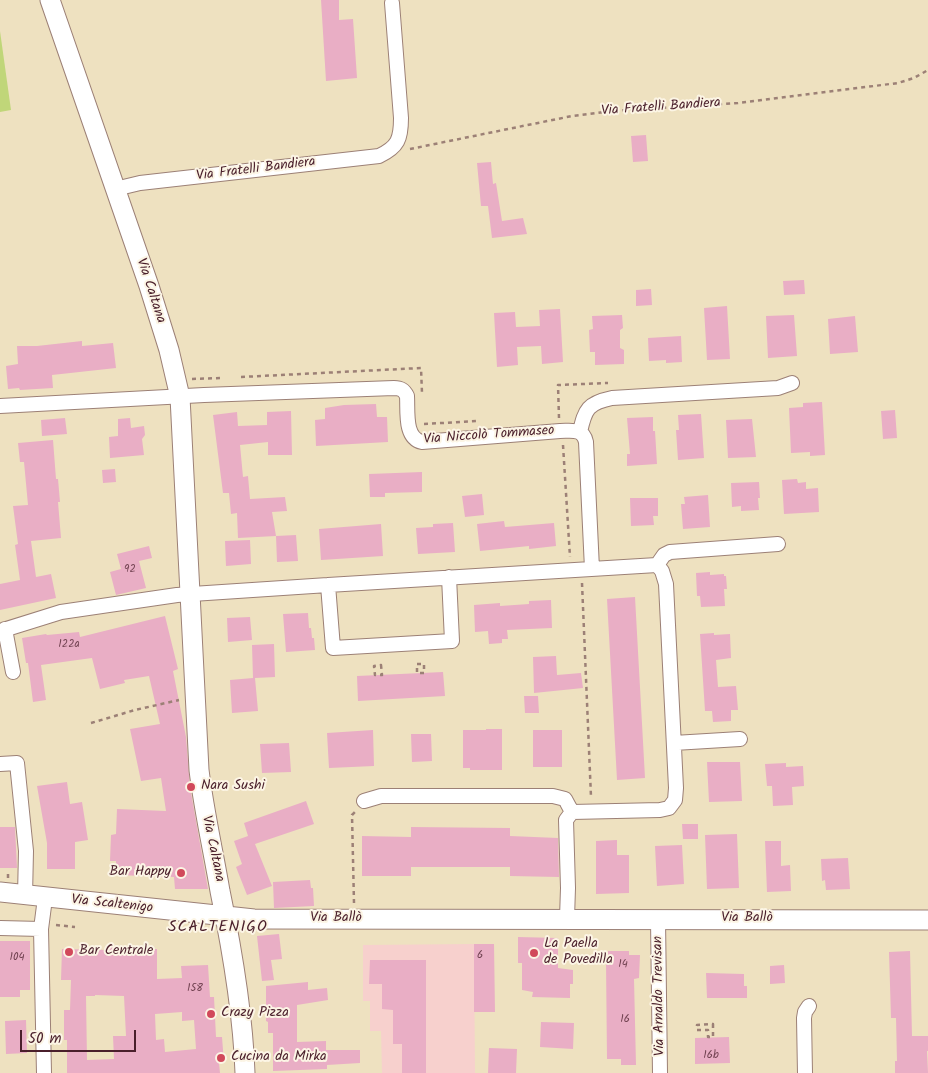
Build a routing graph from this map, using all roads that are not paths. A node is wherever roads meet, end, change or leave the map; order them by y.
1 (50, 0) edge
2 (392, 3) dead end
3 (116, 189) junction
4 (792, 383) dead end
5 (180, 397) junction
6 (0, 406) edge
7 (580, 432) junction
8 (778, 544) dead end
9 (657, 565) junction
10 (586, 569) junction
11 (449, 578) junction
12 (328, 585) junction
13 (191, 594) junction
14 (2, 630) edge
15 (13, 672) dead end
16 (740, 739) dead end
17 (674, 743) junction
18 (0, 764) edge
19 (364, 800) road end
20 (577, 812) junction
21 (0, 892) edge
22 (25, 896) junction
23 (45, 898) junction
24 (225, 917) junction
25 (566, 918) junction
26 (658, 919) junction
27 (928, 920) edge
28 (44, 927) junction
29 (0, 928) edge
30 (809, 1006) dead end
31 (44, 1073) edge
32 (245, 1073) edge
33 (660, 1073) edge
34 (805, 1073) edge

1 - 3 main road, Via Caltana
2 - 3 street, Via Fratelli Bandiera
3 - 5 main road, Via Caltana
4 - 7 street
5 - 6 street
5 - 7 street, Via Niccolò Tommaseo
5 - 13 main road, Via Caltana
7 - 10 street
8 - 9 street
9 - 10 street
9 - 17 street
10 - 11 street
11 - 12 street
11 - 12 street
12 - 13 street
13 - 14 street
13 - 24 main road, Via Caltana
14 - 15 street
16 - 17 street
17 - 20 street
18 - 22 street
19 - 20 street
20 - 25 street
21 - 22 main road, Via Scaltenigo
22 - 23 main road, Via Scaltenigo
23 - 24 main road, Via Scaltenigo
23 - 28 street
24 - 25 main road, Via Ballò
24 - 32 main road, Via Caltana
25 - 26 main road, Via Ballò
26 - 27 main road, Via Ballò
26 - 33 street, Via Arnaldo Trevisan
28 - 29 street
28 - 31 street
30 - 34 street

